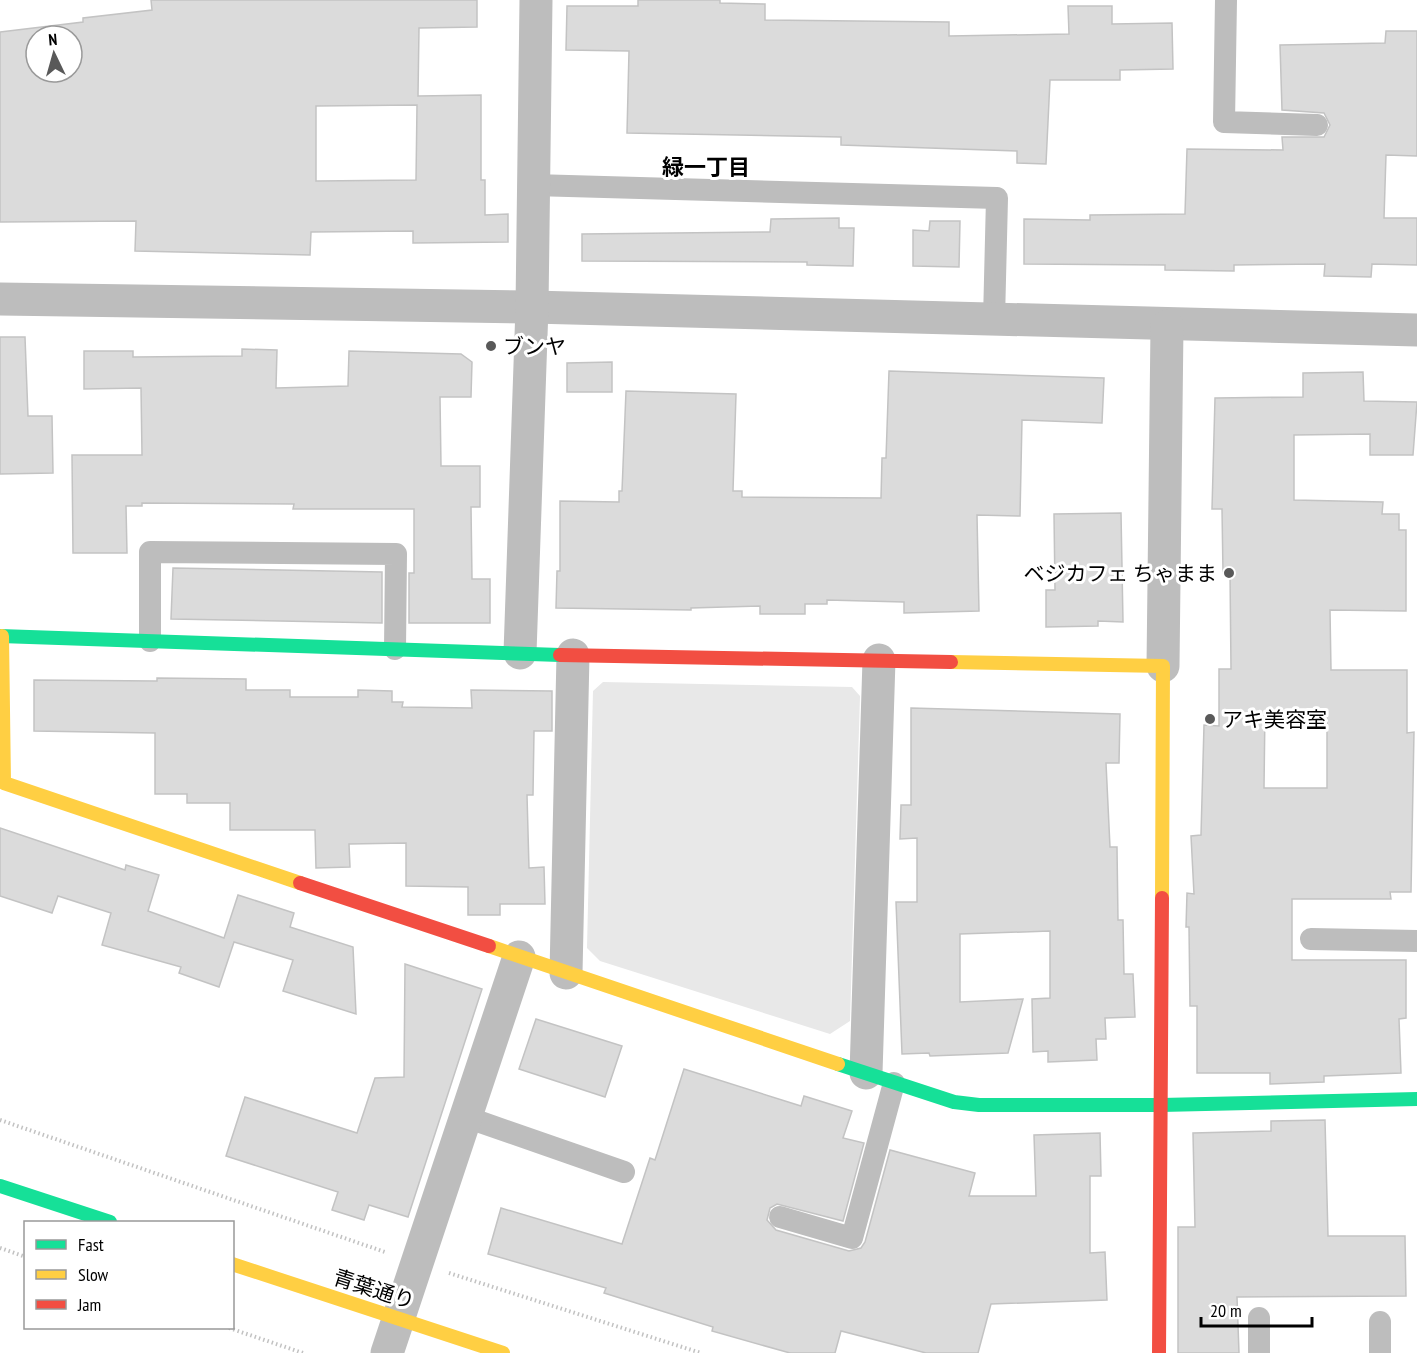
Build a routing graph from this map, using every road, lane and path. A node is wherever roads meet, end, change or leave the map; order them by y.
1 (536, 0) edge
2 (1226, 0) edge
3 (1317, 125) dead end
4 (533, 185) junction
5 (0, 299) edge
6 (532, 307) junction
7 (994, 320) junction
8 (1167, 326) junction
9 (1417, 330) edge
10 (1, 636) edge
11 (150, 641) junction
12 (395, 649) junction
13 (520, 653) junction
14 (573, 655) junction
15 (879, 660) junction
16 (1163, 666) junction
17 (1311, 939) dead end
18 (1417, 941) edge
19 (519, 957) junction
20 (566, 973) junction
21 (880, 1078) junction
22 (1417, 1099) edge
23 (1161, 1105) junction
24 (466, 1118) junction
25 (0, 1120) edge
26 (624, 1172) dead end
27 (0, 1186) edge
28 (780, 1218) dead end
29 (107, 1221) edge
30 (0, 1248) edge
31 (24, 1256) edge
32 (417, 1263) junction
33 (234, 1265) edge
34 (1259, 1318) dead end
35 (399, 1320) junction
36 (1380, 1322) dead end
37 (233, 1329) edge
38 (303, 1353) edge
39 (387, 1353) edge
40 (503, 1353) edge
41 (701, 1353) edge
42 (1159, 1353) edge
43 (1259, 1353) edge
44 (1380, 1353) edge

1 - 4 street
2 - 3 lane
4 - 6 street
4 - 7 lane
5 - 6 street
6 - 7 street
6 - 13 street
7 - 8 street
8 - 9 street
8 - 16 street
10 - 11 street
10 - 19 street
11 - 12 street
11 - 12 lane
12 - 13 street
13 - 14 street
14 - 15 street
14 - 20 street
15 - 16 street
15 - 21 street
16 - 23 street
17 - 18 lane
19 - 20 street
19 - 24 street
20 - 21 street
21 - 23 street
21 - 28 lane
22 - 23 street
23 - 42 street
24 - 26 lane
24 - 32 street
25 - 32 path
27 - 29 street
30 - 31 path
32 - 35 street
32 - 41 path
33 - 35 street, 青葉通り
34 - 43 lane
35 - 39 street
35 - 40 street, 青葉通り
36 - 44 lane
37 - 38 path

